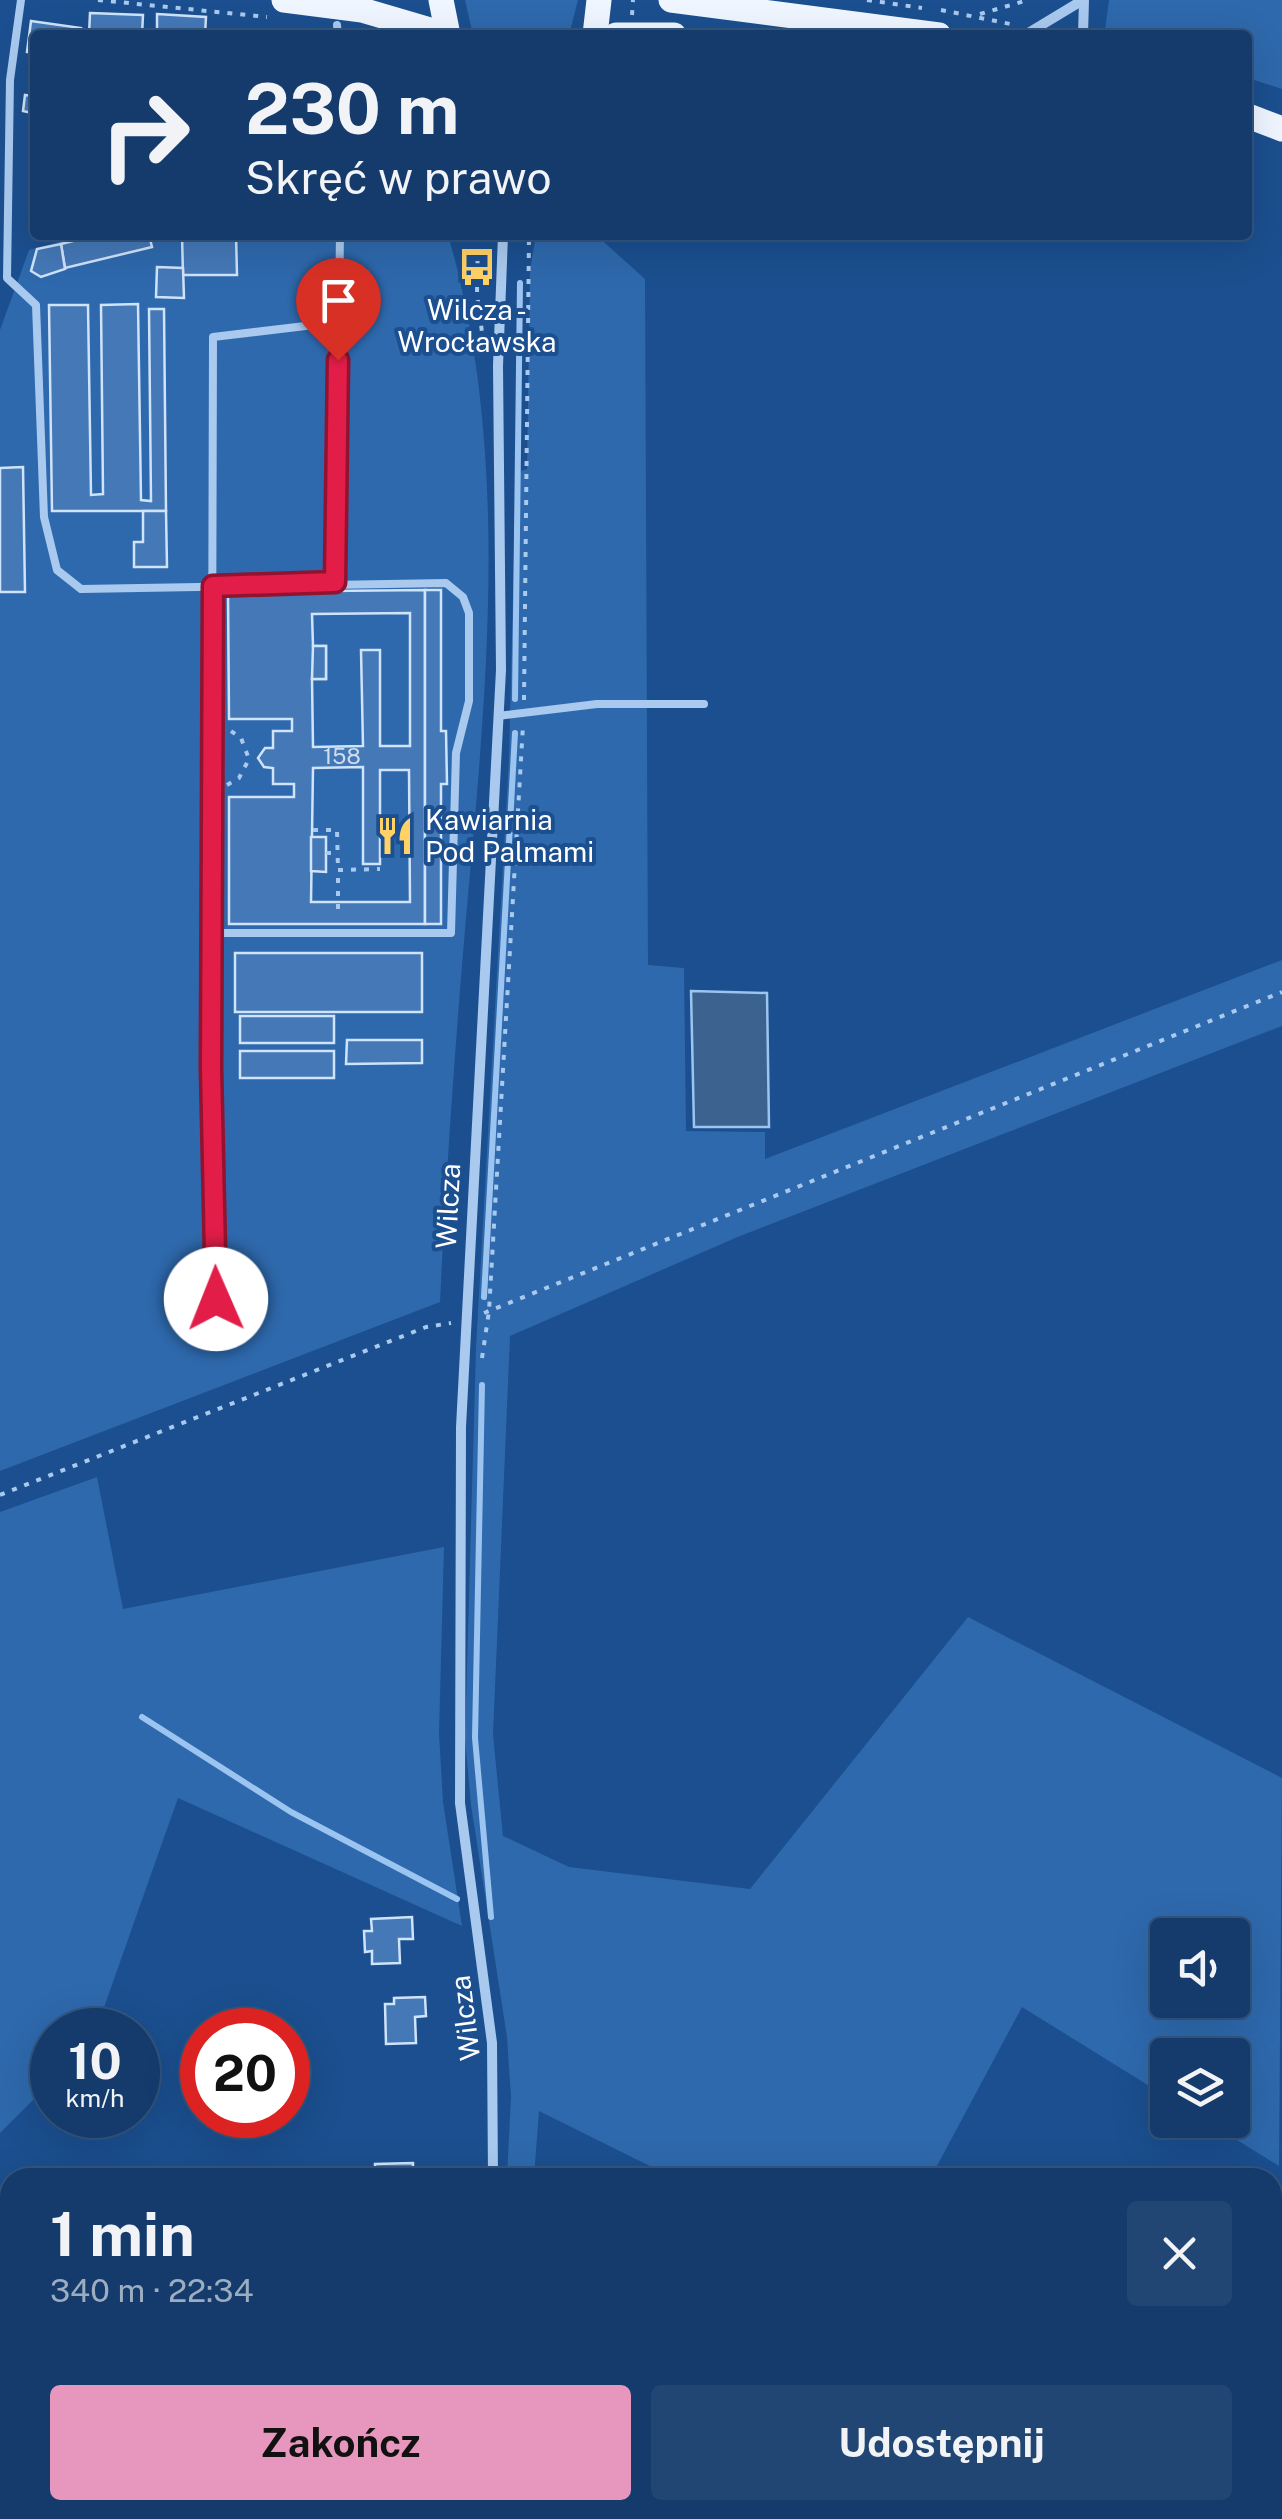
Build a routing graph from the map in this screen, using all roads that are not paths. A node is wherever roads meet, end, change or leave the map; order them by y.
1 (20, 0) edge
2 (442, 0) edge
3 (599, 0) edge
4 (671, 0) edge
5 (1084, 0) edge
6 (283, 9) edge
7 (338, 24) dead end
8 (338, 30) edge
9 (430, 30) edge
10 (446, 30) edge
11 (596, 30) edge
12 (901, 30) edge
13 (1032, 30) edge
14 (1083, 30) edge
15 (1252, 117) edge
16 (1282, 128) edge
17 (1252, 133) edge
18 (1282, 139) edge
19 (340, 240) edge
20 (503, 240) edge
21 (338, 322) junction
22 (335, 582) junction
23 (213, 586) junction
24 (704, 704) dead end
25 (498, 716) junction
26 (212, 933) junction
27 (216, 1299) dead end
28 (493, 2168) edge

1 - 23 lane
2 - 10 main road
3 - 11 main road
4 - 12 main road
5 - 13 street
5 - 14 street
6 - 9 main road
7 - 8 lane
15 - 16 main road
17 - 18 main road
19 - 21 lane
20 - 25 street, Wilcza
21 - 22 lane
21 - 23 lane
22 - 23 lane
22 - 26 lane
23 - 26 lane
24 - 25 lane
25 - 28 street, Wilcza
26 - 27 lane

